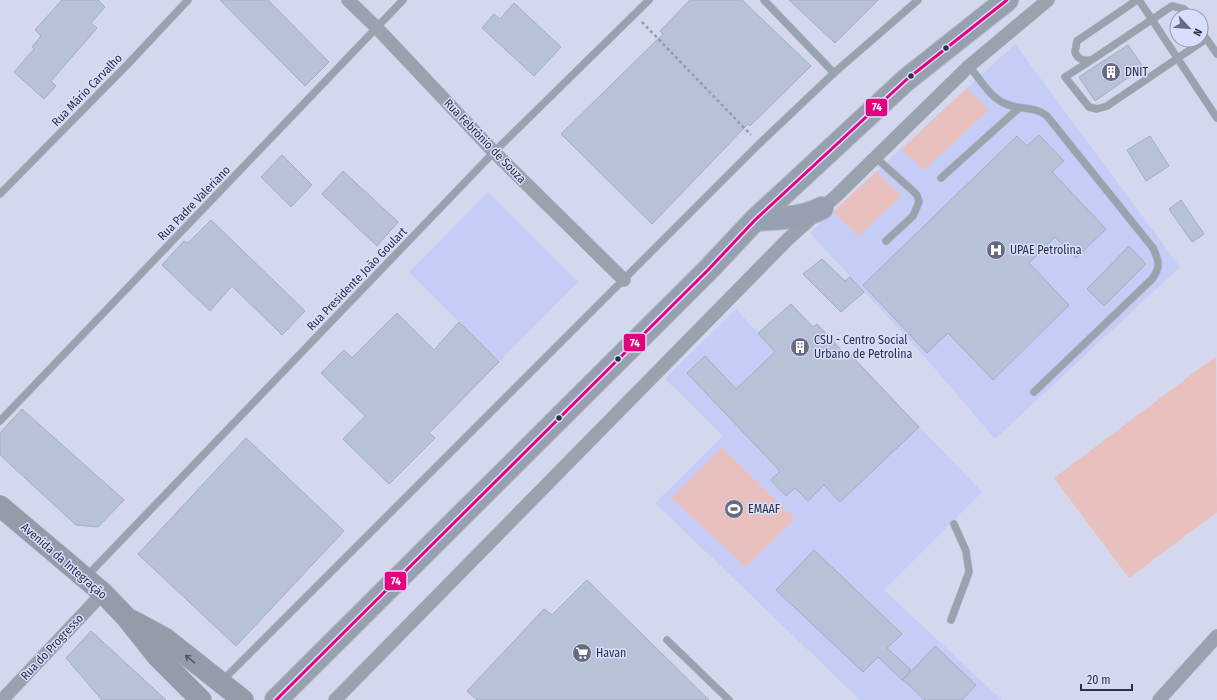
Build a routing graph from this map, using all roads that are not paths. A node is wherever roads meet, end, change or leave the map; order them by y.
1 (188, 0) edge
2 (348, 0) edge
3 (403, 0) edge
4 (649, 0) edge
5 (764, 0) edge
6 (918, 0) edge
7 (1006, 0) edge
8 (1048, 0) edge
9 (1138, 0) edge
10 (1174, 0) edge
11 (1167, 8) junction
12 (1181, 8) edge
13 (1151, 18) junction
14 (376, 27) junction
15 (1209, 43) edge
16 (1193, 48) edge
17 (1217, 54) edge
18 (1093, 59) junction
19 (1177, 59) junction
20 (970, 66) junction
21 (834, 73) junction
22 (1018, 108) junction
23 (1217, 118) edge
24 (494, 152) junction
25 (875, 157) junction
26 (941, 178) dead end
27 (0, 194) edge
28 (822, 208) junction
29 (755, 220) junction
30 (886, 241) dead end
31 (624, 280) junction
32 (1034, 392) dead end
33 (0, 421) edge
34 (0, 506) edge
35 (954, 524) dead end
36 (85, 578) junction
37 (103, 593) junction
38 (126, 617) junction
39 (951, 620) dead end
40 (1217, 636) edge
41 (667, 640) dead end
42 (221, 683) junction
43 (2, 700) edge
44 (201, 700) edge
45 (243, 700) edge
46 (276, 700) edge
47 (335, 700) edge
48 (729, 700) edge
49 (1158, 700) edge

1 - 27 lane, Rua Mário Carvalho
2 - 14 street, Rua Febrônio de Souza
3 - 14 lane, Rua Padre Valeriano
4 - 24 lane, Rua Presidente João Goulart
5 - 21 lane
6 - 21 lane
7 - 29 highway
8 - 20 street
9 - 13 lane
9 - 18 lane
10 - 11 lane
11 - 12 lane
11 - 13 lane
13 - 18 lane
13 - 19 lane
14 - 24 street, Rua Febrônio de Souza
14 - 33 lane, Rua Padre Valeriano
15 - 17 lane
16 - 19 lane
18 - 19 lane
19 - 23 lane
20 - 22 lane
20 - 25 street
21 - 31 lane
22 - 26 lane
22 - 32 lane
24 - 31 street, Rua Febrônio de Souza
24 - 36 lane, Rua Presidente João Goulart
25 - 28 street
25 - 30 lane
28 - 29 highway
28 - 47 street
29 - 46 highway
31 - 42 lane
34 - 36 main road, Avenida da Integração
35 - 39 lane
36 - 37 main road, Avenida da Integração
37 - 38 main road, Avenida da Integração
37 - 43 street, Rua do Progresso
42 -> 38 main road, Avenida da Integração
38 - 44 main road, Avenida da Integração
40 - 49 street
41 - 48 lane
42 - 45 main road, Avenida da Integração

